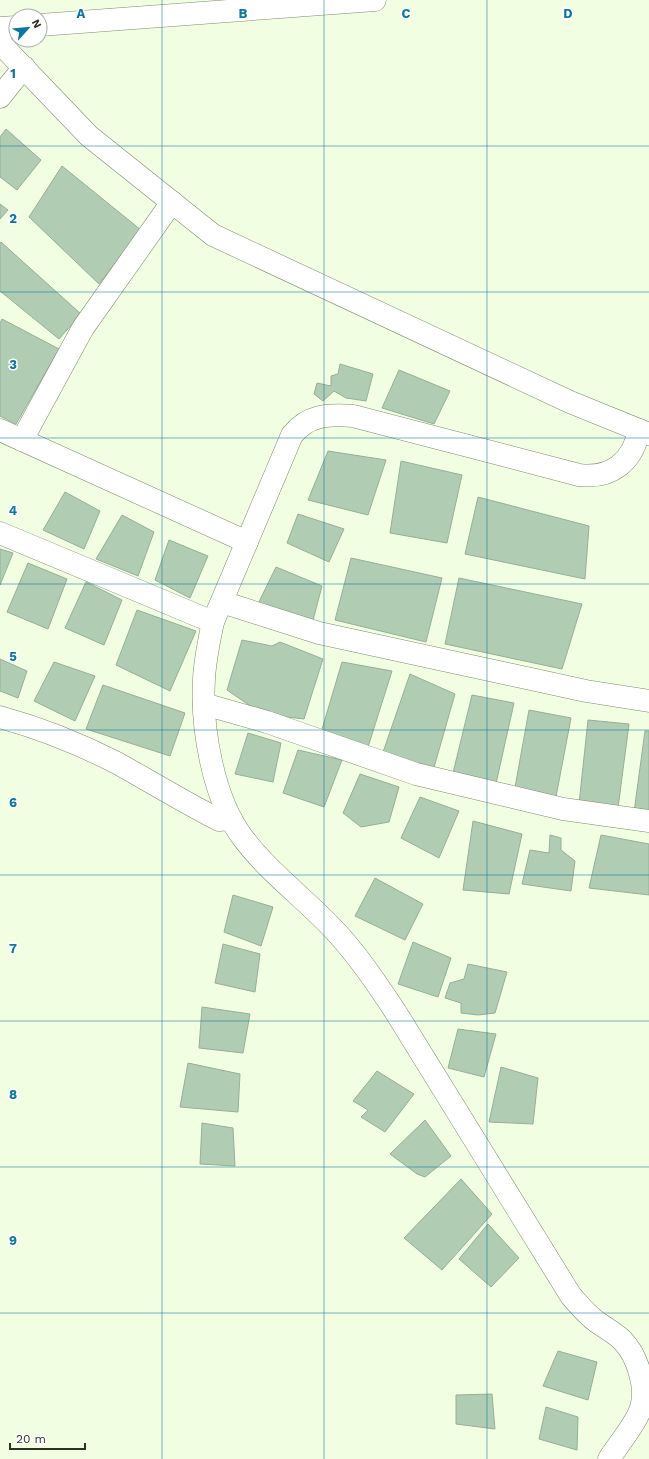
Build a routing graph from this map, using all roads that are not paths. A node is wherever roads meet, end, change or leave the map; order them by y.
1 (375, 0) edge
2 (262, 4) edge
3 (48, 24) edge
4 (0, 43) edge
5 (24, 67) junction
6 (0, 97) edge
7 (172, 202) junction
8 (0, 430) edge
9 (644, 432) edge
10 (22, 440) junction
11 (0, 533) edge
12 (247, 542) junction
13 (222, 602) junction
14 (214, 622) junction
15 (649, 702) edge
16 (204, 704) junction
17 (0, 717) edge
18 (230, 819) junction
19 (649, 821) edge
20 (609, 1459) edge

1 - 2 street
2 - 3 street
4 - 5 street
5 - 6 street
5 - 7 street
7 - 9 street
7 - 10 street
8 - 10 street
9 - 12 street
10 - 12 street
11 - 14 street
12 - 13 street
13 - 14 street
13 - 15 street
14 - 16 street
16 - 18 street
16 - 19 street
17 - 18 street
18 - 20 street

